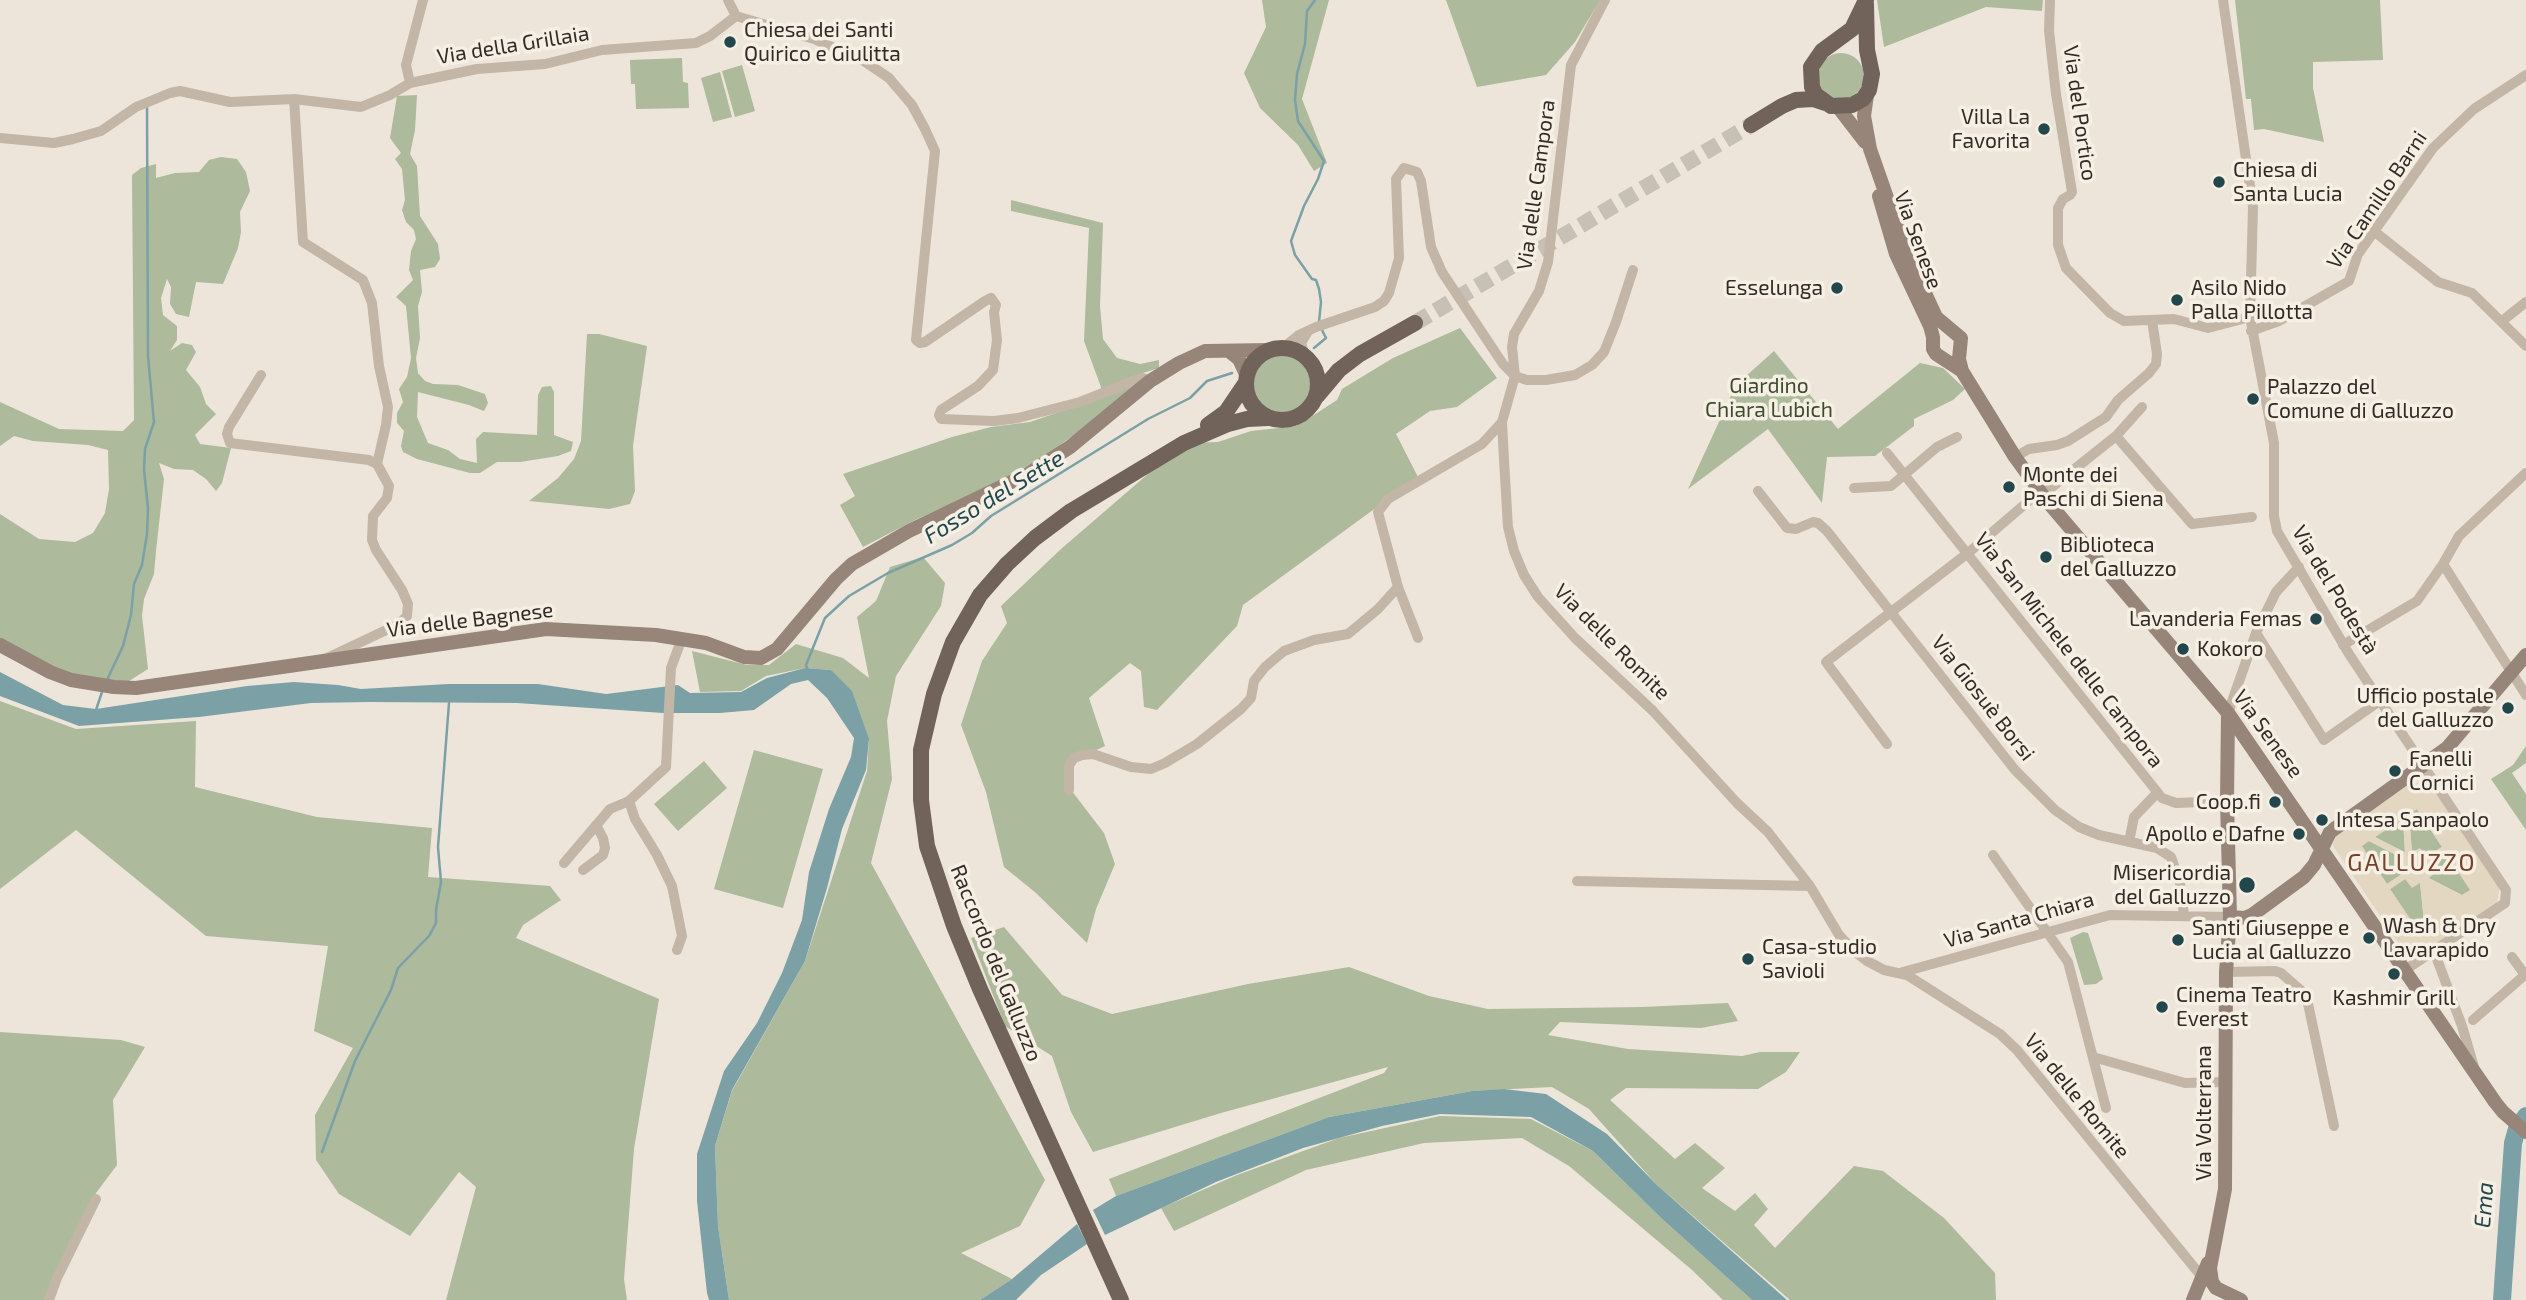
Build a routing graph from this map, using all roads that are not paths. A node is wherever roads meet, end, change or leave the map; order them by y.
1 (423, 0) edge
2 (728, 0) edge
3 (1605, 0) edge
4 (2050, 0) edge
5 (2223, 0) edge
6 (1866, 2) edge
7 (736, 16) junction
8 (1821, 54) junction
9 (1870, 67) junction
10 (2526, 75) edge
11 (410, 83) junction
12 (1867, 95) junction
13 (294, 99) junction
14 (1833, 105) junction
15 (1782, 106) junction
16 (1751, 125) tunnel mouth
17 (0, 138) edge
18 (1872, 153) junction
19 (2375, 232) junction
20 (1633, 270) dead end
21 (2526, 302) edge
22 (2250, 317) junction
23 (2152, 320) junction
24 (2502, 321) junction
25 (1415, 323) tunnel mouth
26 (1312, 329) junction
27 (1949, 329) junction
28 (2251, 331) junction
29 (1934, 337) junction
30 (2526, 346) edge
31 (1276, 349) junction
32 (1229, 351) junction
33 (1960, 352) junction
34 (1360, 354) junction
35 (1944, 358) junction
36 (1308, 359) junction
37 (1962, 371) junction
38 (261, 375) dead end
39 (1515, 376) junction
40 (1246, 379) junction
41 (1150, 382) junction
42 (1316, 398) junction
43 (2142, 407) dead end
44 (1268, 418) junction
45 (1502, 422) junction
46 (2116, 436) junction
47 (1957, 437) dead end
48 (1184, 443) junction
49 (1887, 453) dead end
50 (2015, 457) junction
51 (377, 464) junction
52 (2526, 473) edge
53 (1905, 474) junction
54 (1854, 488) dead end
55 (1758, 491) dead end
56 (2042, 495) junction
57 (2252, 517) dead end
58 (1968, 553) junction
59 (2443, 564) junction
60 (2299, 568) junction
61 (1398, 587) junction
62 (1891, 612) junction
63 (2256, 633) junction
64 (682, 638) junction
65 (1418, 638) dead end
66 (0, 645) edge
67 (2343, 645) junction
68 (2526, 655) edge
69 (324, 660) junction
70 (2512, 673) junction
71 (2526, 695) edge
72 (2381, 700) junction
73 (2228, 713) junction
74 (1888, 744) dead end
75 (2424, 766) junction
76 (1069, 790) dead end
77 (2157, 793) junction
78 (629, 801) junction
79 (2227, 801) junction
80 (596, 825) junction
81 (2129, 842) junction
82 (2322, 846) junction
83 (1993, 855) dead end
84 (564, 863) dead end
85 (583, 870) dead end
86 (1577, 881) dead end
87 (1810, 886) junction
88 (2184, 915) junction
89 (2230, 917) junction
90 (2048, 931) junction
91 (677, 950) dead end
92 (2434, 951) junction
93 (2512, 957) dead end
94 (2405, 970) junction
95 (1903, 972) junction
96 (2226, 972) junction
97 (2526, 974) edge
98 (2473, 1020) dead end
99 (2092, 1057) junction
100 (2476, 1073) junction
101 (2225, 1082) junction
102 (2106, 1108) dead end
103 (2334, 1126) dead end
104 (2526, 1132) edge
105 (96, 1199) dead end
106 (2202, 1290) edge
107 (49, 1300) edge
108 (1121, 1300) edge
109 (2241, 1300) edge

1 - 11 street
2 - 7 street
3 - 39 street, Via delle Campora
4 - 23 street, Via del Portico
5 - 22 street, Via del Podestà
6 - 8 main road, Via Senese
6 - 9 main road, Via Senese
7 - 11 street, Via della Grillaia
7 - 41 street
8 - 9 main road
8 - 14 main road, Via Senese
8 - 15 main road
9 - 12 main road, Via Senese
10 - 19 street, Via Camillo Barni
11 - 13 street, Via della Grillaia
12 - 14 main road
12 - 18 main road, Via Senese
13 - 17 street, Via della Grillaia
13 - 51 street
14 - 15 main road
14 - 18 main road, Via Senese
15 - 16 main road
18 - 27 main road, Via Senese
18 - 29 main road, Via Senese
19 - 24 street
19 - 28 street, Via Camillo Barni
20 - 39 street
21 - 24 street
22 - 23 street, Via del Portico
22 - 28 street, Via del Podestà
23 - 50 street
24 - 30 street
25 - 34 main road
26 - 31 street
26 - 36 street
26 - 39 street
27 - 29 main road
27 - 33 main road, Via Senese
28 - 60 street, Via del Podestà
29 - 35 main road, Via Senese
31 - 32 main road, Via delle Bagnese
31 - 36 main road
31 - 40 main road
32 - 40 main road
32 - 41 main road, Via delle Bagnese
33 - 35 main road
33 - 37 main road, Via Senese
34 - 36 main road
34 - 42 main road
35 - 37 main road, Via Senese
36 - 42 main road
37 - 50 main road, Via Senese
38 - 51 street
39 - 45 street, Via delle Romite
40 - 44 main road
40 - 48 main road, Raccordo del Galluzzo
41 - 64 main road, Via delle Bagnese
42 - 44 main road
43 - 46 street
44 - 48 main road, Raccordo del Galluzzo
45 - 61 street
45 - 87 street, Via delle Romite
46 - 56 street
46 - 57 street
47 - 53 street
48 - 108 main road, Raccordo del Galluzzo
49 - 53 street, Via San Michele delle Campora
50 - 56 main road, Via Senese
51 - 69 street
52 - 59 street
53 - 54 street
53 - 58 street, Via San Michele delle Campora
55 - 62 street, Via Giosuè Borsi
56 - 58 street
56 - 73 main road, Via Senese
58 - 62 street
58 - 77 street, Via San Michele delle Campora
59 - 67 street
59 - 70 street
60 - 63 street
60 - 67 street, Via del Podestà
61 - 65 street
61 - 76 street
62 - 74 street
62 - 81 street, Via Giosuè Borsi
63 - 72 street
63 - 73 street
64 - 69 main road, Via delle Bagnese
64 - 78 street
66 - 69 main road, Via delle Bagnese
67 - 72 street, Via del Podestà
68 - 70 main road
70 - 71 street
70 - 75 main road
72 - 75 street, Via del Podestà
73 - 79 main road, Via Volterrana
73 - 82 main road, Via Senese
75 - 82 main road
75 - 92 street, Via del Podestà
77 - 79 street, Via San Michele delle Campora
77 - 81 street
78 - 80 street
78 - 91 street
79 - 89 main road, Via Volterrana
80 - 84 street
80 - 85 street
81 - 88 street, Via Giosuè Borsi
82 - 89 main road
82 - 94 main road, Via Senese
83 - 90 street
86 - 87 street
87 - 95 street, Via delle Romite
88 - 89 street, Via Santa Chiara
88 - 90 street, Via Santa Chiara
89 - 96 main road, Via Volterrana
90 - 95 street, Via Santa Chiara
90 - 99 street
92 - 94 street
92 - 100 street
93 - 97 street
94 - 100 main road, Via Senese
95 - 106 street, Via delle Romite
96 - 101 main road, Via Volterrana
96 - 103 street
97 - 98 street
99 - 101 street
99 - 102 street
100 - 104 main road, Via Senese
101 - 106 main road, Via Volterrana
105 - 107 street
106 - 109 main road

